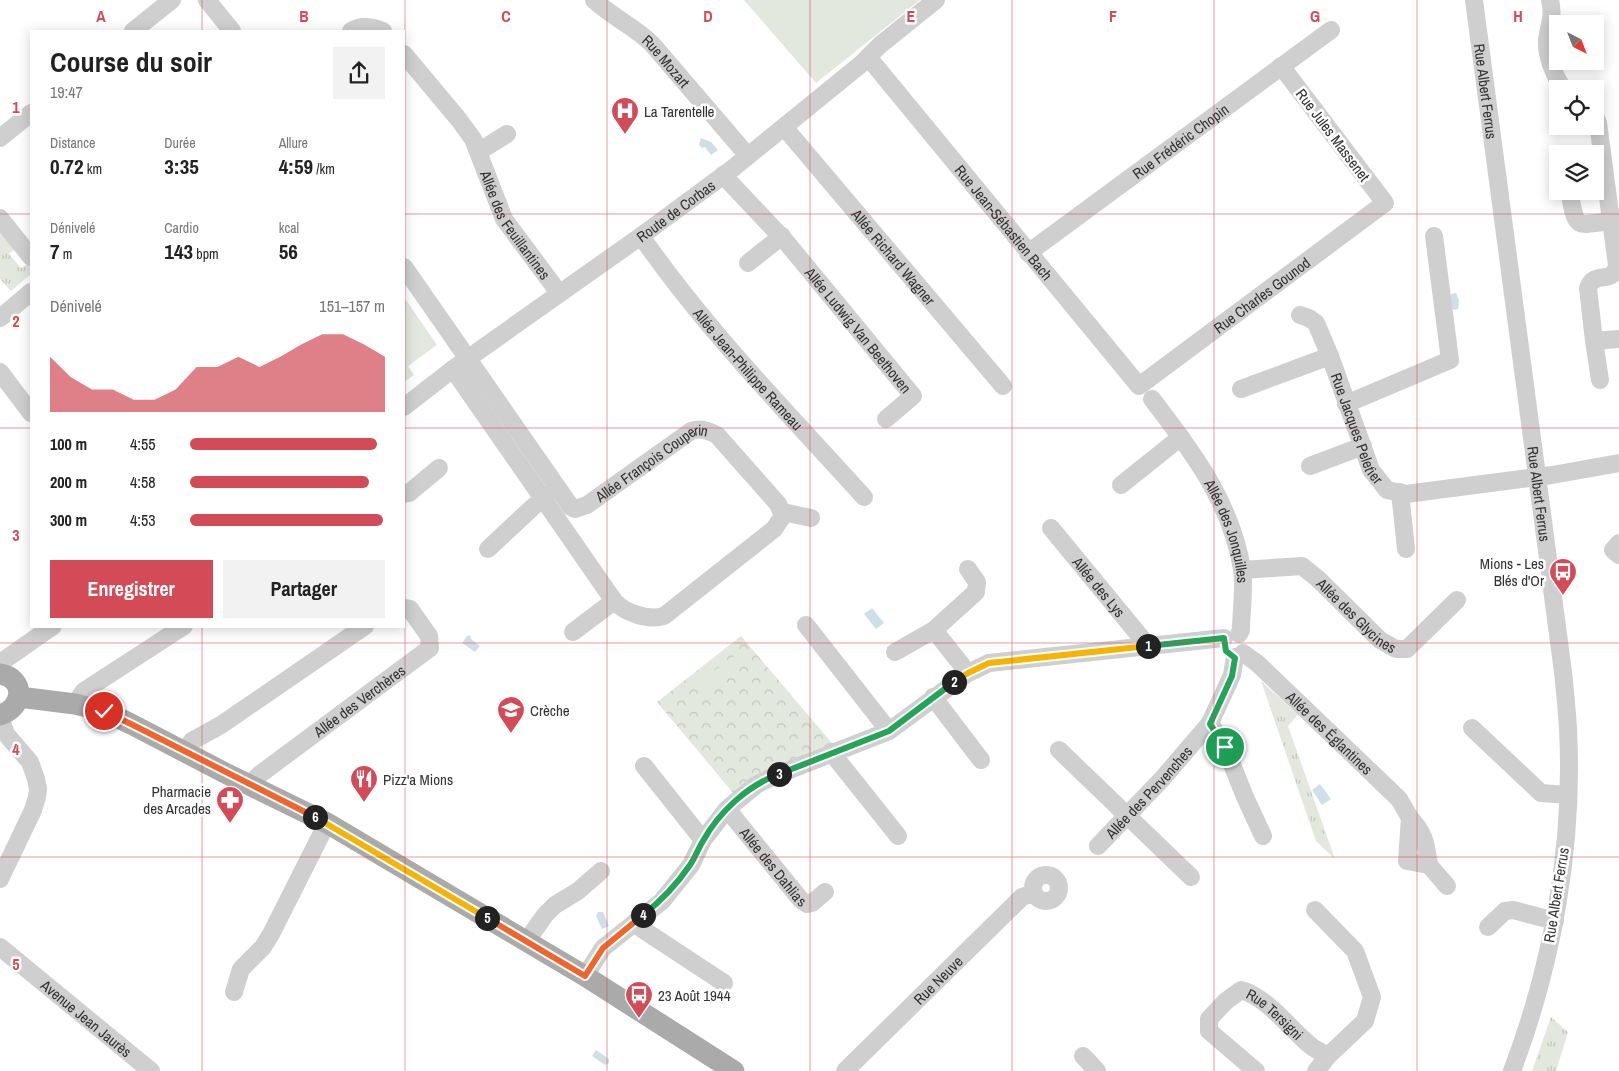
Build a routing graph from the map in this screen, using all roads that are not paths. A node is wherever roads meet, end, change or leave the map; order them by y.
1 (172, 0) edge
2 (207, 0) edge
3 (594, 0) edge
4 (936, 0) edge
5 (1474, 0) edge
6 (1550, 0) edge
7 (134, 30) edge
8 (231, 30) edge
9 (353, 30) edge
10 (381, 30) edge
11 (1331, 30) dead end
12 (405, 55) edge
13 (868, 57) junction
14 (1281, 66) junction
15 (1558, 80) edge
16 (30, 114) edge
17 (784, 127) junction
18 (507, 134) dead end
19 (0, 138) edge
20 (478, 152) junction
21 (748, 156) junction
22 (724, 175) junction
23 (1604, 190) edge
24 (1571, 200) edge
25 (1385, 203) joint
26 (0, 218) edge
27 (1611, 221) junction
28 (640, 236) junction
29 (782, 236) junction
30 (1434, 236) dead end
31 (1028, 253) junction
32 (30, 256) edge
33 (748, 263) dead end
34 (405, 269) edge
35 (30, 293) edge
36 (559, 293) junction
37 (1300, 315) dead end
38 (0, 318) edge
39 (1619, 338) edge
40 (1594, 341) junction
41 (1330, 356) junction
42 (460, 364) junction
43 (0, 372) edge
44 (1600, 380) dead end
45 (1003, 386) dead end
46 (1139, 386) joint
47 (1241, 389) dead end
48 (1152, 399) dead end
49 (1346, 404) junction
50 (405, 405) edge
51 (30, 411) edge
52 (886, 419) dead end
53 (1181, 437) junction
54 (1363, 446) junction
55 (1619, 463) edge
56 (1310, 466) dead end
57 (439, 468) dead end
58 (1537, 477) junction
59 (1121, 485) dead end
60 (1400, 492) junction
61 (405, 494) edge
62 (550, 494) junction
63 (864, 497) dead end
64 (783, 512) junction
65 (812, 518) dead end
66 (1051, 528) dead end
67 (1619, 543) edge
68 (488, 548) dead end
69 (1406, 549) dead end
70 (1619, 555) edge
71 (968, 569) dead end
72 (1242, 570) junction
73 (1457, 600) dead end
74 (614, 601) junction
75 (405, 608) edge
76 (806, 626) dead end
77 (181, 628) edge
78 (362, 628) edge
79 (934, 630) junction
80 (47, 631) edge
81 (573, 632) dead end
82 (1231, 636) junction
83 (1148, 646) junction
84 (895, 652) dead end
85 (1239, 655) junction
86 (0, 663) edge
87 (968, 673) junction
88 (11, 684) edge
89 (932, 697) junction
90 (75, 704) junction
91 (0, 716) edge
92 (1210, 724) junction
93 (1472, 728) dead end
94 (889, 731) junction
95 (1059, 750) dead end
96 (185, 751) junction
97 (832, 752) junction
98 (981, 760) dead end
99 (644, 766) dead end
100 (250, 785) junction
101 (1568, 795) junction
102 (727, 809) junction
103 (1127, 816) junction
104 (327, 823) junction
105 (898, 836) dead end
106 (1262, 836) dead end
107 (703, 840) junction
108 (1098, 846) dead end
109 (602, 871) dead end
110 (1191, 877) dead end
111 (0, 878) edge
112 (1447, 886) dead end
113 (825, 892) dead end
114 (1034, 893) dead end
115 (1316, 910) dead end
116 (1555, 921) junction
117 (635, 922) junction
118 (1488, 927) dead end
119 (526, 942) junction
120 (0, 947) edge
121 (585, 976) junction
122 (724, 983) dead end
123 (234, 992) dead end
124 (1083, 1056) dead end
125 (1328, 1056) junction
126 (151, 1071) edge
127 (734, 1071) edge
128 (845, 1071) edge
129 (1097, 1071) edge
130 (1256, 1071) edge
131 (1316, 1071) edge
132 (1512, 1071) edge

1 - 7 street
2 - 8 street
3 - 21 street, Rue Mozart
4 - 13 street, Route de Corbas
5 - 58 street, Rue Albert Ferrus
6 - 15 street
9 - 10 street
11 - 14 street, Rue Frédéric Chopin
12 - 20 street, Allée des Feuillantines
13 - 17 street, Route de Corbas
13 - 31 street, Rue Jean-Sébastien Bach
14 - 25 street, Rue Jules Massenet
14 - 31 street, Rue Frédéric Chopin
16 - 19 street
17 - 21 street, Route de Corbas
17 - 45 street, Allée Richard Wagner
18 - 20 street, Allée des Feuillantines
20 - 36 street, Allée des Feuillantines
21 - 22 street, Route de Corbas
22 - 28 street, Route de Corbas
22 - 29 street, Allée Ludwig Van Beethoven
23 - 27 street
24 - 27 street
25 - 46 street, Rue Charles Gounod
26 - 32 street
27 - 40 street
28 - 36 street, Route de Corbas
28 - 63 street, Allée Jean-Philippe Rameau
29 - 33 street
29 - 52 street, Allée Ludwig Van Beethoven
30 - 49 street
31 - 46 street, Rue Jean-Sébastien Bach
34 - 42 street, Allée François Couperin
35 - 38 street
36 - 42 street, Route de Corbas
37 - 41 street, Rue Jacques Peletier
39 - 40 street
40 - 44 street
41 - 47 street
41 - 49 street, Rue Jacques Peletier
42 - 50 street, Route de Corbas
42 - 62 street, Allée François Couperin
43 - 51 street
48 - 53 street, Allée des Jonquilles
49 - 54 street, Rue Jacques Peletier
53 - 59 street
53 - 72 street, Allée des Jonquilles
54 - 56 street
54 - 60 street, Rue Jacques Peletier
55 - 58 street, Rue Jacques Peletier
57 - 61 street
58 - 60 street, Rue Jacques Peletier
58 - 101 street, Rue Albert Ferrus
60 - 69 street
62 - 64 street, Allée François Couperin
62 - 68 street
62 - 74 street, Allée François Couperin
64 - 65 street
64 - 74 street, Allée François Couperin
66 - 83 street, Allée des Lys
67 - 70 street
71 - 79 street
72 - 73 street, Allée des Glycines
72 - 82 street, Allée des Jonquilles
74 - 81 street
75 - 100 street, Allée des Verchères
76 - 94 street
77 - 90 street
78 - 96 street
79 - 84 street
79 - 87 street
80 - 86 street
80 - 88 street
82 - 83 street
82 - 85 street
83 - 87 street
85 - 92 street, Allée des Pervenches
85 - 112 street, Allée des Églantines
87 - 89 street
88 - 90 main road
88 - 91 main road
89 - 94 street
89 - 98 street
90 - 96 main road
91 - 111 street
92 - 103 street, Allée des Pervenches
92 - 106 street
93 - 101 street
94 - 97 street
95 - 103 street
96 - 100 main road
97 - 102 street
97 - 105 street
99 - 107 street
100 - 104 main road
101 - 116 street, Rue Albert Ferrus
102 - 107 street
102 - 113 street, Allée des Dahlias
103 - 108 street, Allée des Pervenches
103 - 110 street
104 - 119 main road
104 - 123 street
107 - 117 street
109 - 119 street
114 - 128 street, Rue Neuve
115 - 125 street
116 - 118 street
116 - 132 street, Rue Albert Ferrus
117 - 121 street
117 - 122 street
119 - 121 main road
120 - 126 street, Avenue Jean Jaurès
121 - 127 main road
124 - 129 street
125 - 130 street, Rue Tersigni
125 - 131 street

